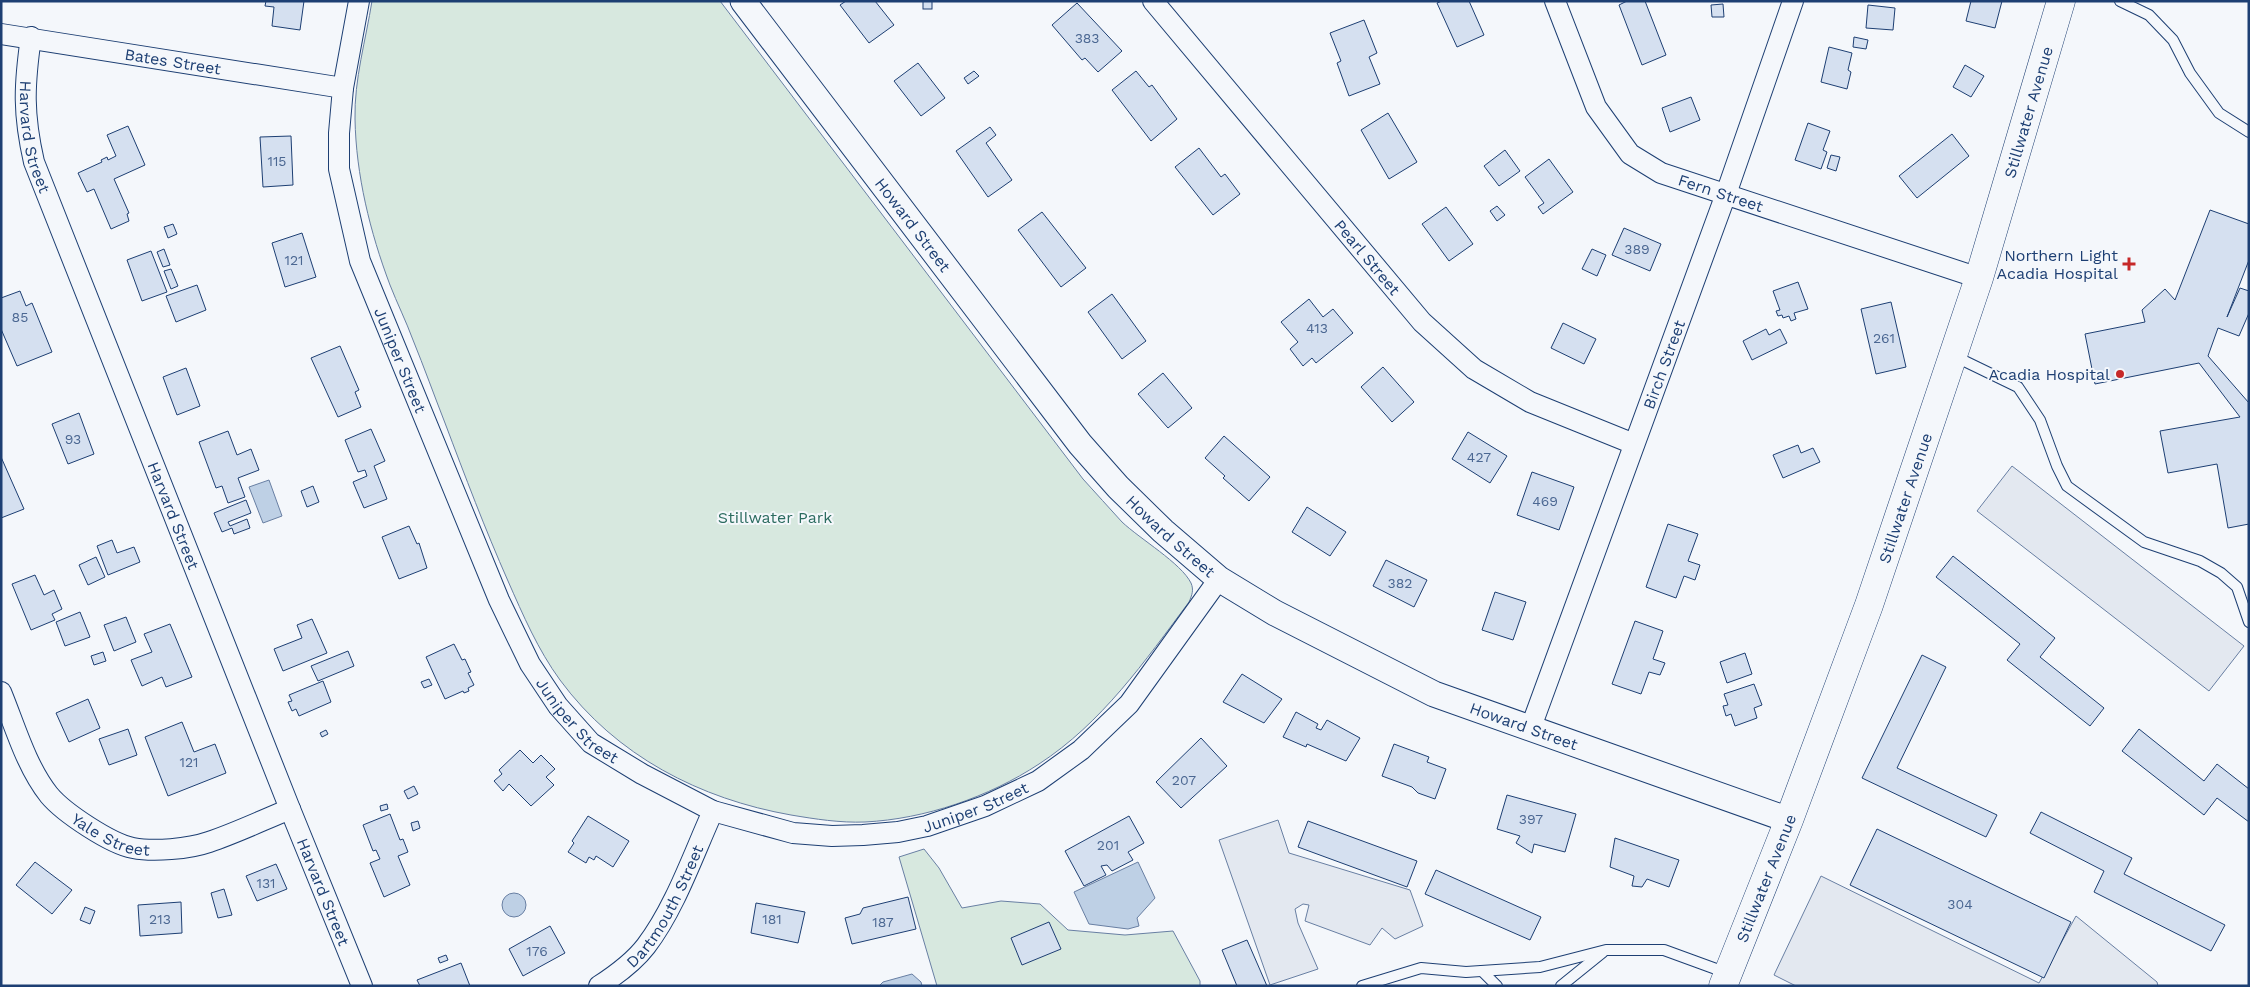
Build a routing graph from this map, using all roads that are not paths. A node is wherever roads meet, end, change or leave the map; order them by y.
1 (359, 1) edge
2 (743, 1) edge
3 (1154, 1) edge
4 (1555, 1) edge
5 (1793, 1) edge
6 (2061, 1) edge
7 (2120, 1) edge
8 (1, 34) edge
9 (31, 37) junction
10 (343, 88) junction
11 (2249, 132) edge
12 (1726, 194) junction
13 (1979, 278) junction
14 (1953, 356) junction
15 (1634, 444) junction
16 (1219, 578) junction
17 (2249, 622) edge
18 (1, 692) edge
19 (1531, 727) junction
20 (290, 809) junction
21 (713, 811) junction
22 (1789, 820) junction
23 (1606, 950) junction
24 (1482, 971) junction
25 (1725, 979) edge
26 (362, 986) edge
27 (599, 986) edge
28 (1362, 986) edge
29 (1497, 986) edge
30 (1562, 986) edge

1 - 10 street, Juniper Street
2 - 16 street, Howard Street
3 - 15 street, Pearl Street
4 - 12 street, Fern Street
5 - 12 street, Birch Street
6 - 13 main road, Stillwater Avenue
7 - 11 lane
8 - 9 street, Bates Street
9 - 10 street, Bates Street
9 - 20 street, Harvard Street
10 - 21 street, Juniper Street
12 - 13 street, Fern Street
12 - 15 street, Birch Street
13 - 14 main road, Stillwater Avenue
14 - 17 lane
14 - 22 main road, Stillwater Avenue
15 - 19 street, Birch Street
16 - 19 street, Howard Street
16 - 21 street, Juniper Street
18 - 20 street, Yale Street
19 - 22 street, Howard Street
20 - 26 street, Harvard Street
21 - 27 street, Dartmouth Street
22 - 25 main road, Stillwater Avenue
23 - 24 lane
23 - 25 lane
23 - 30 lane
24 - 28 lane
24 - 29 lane

